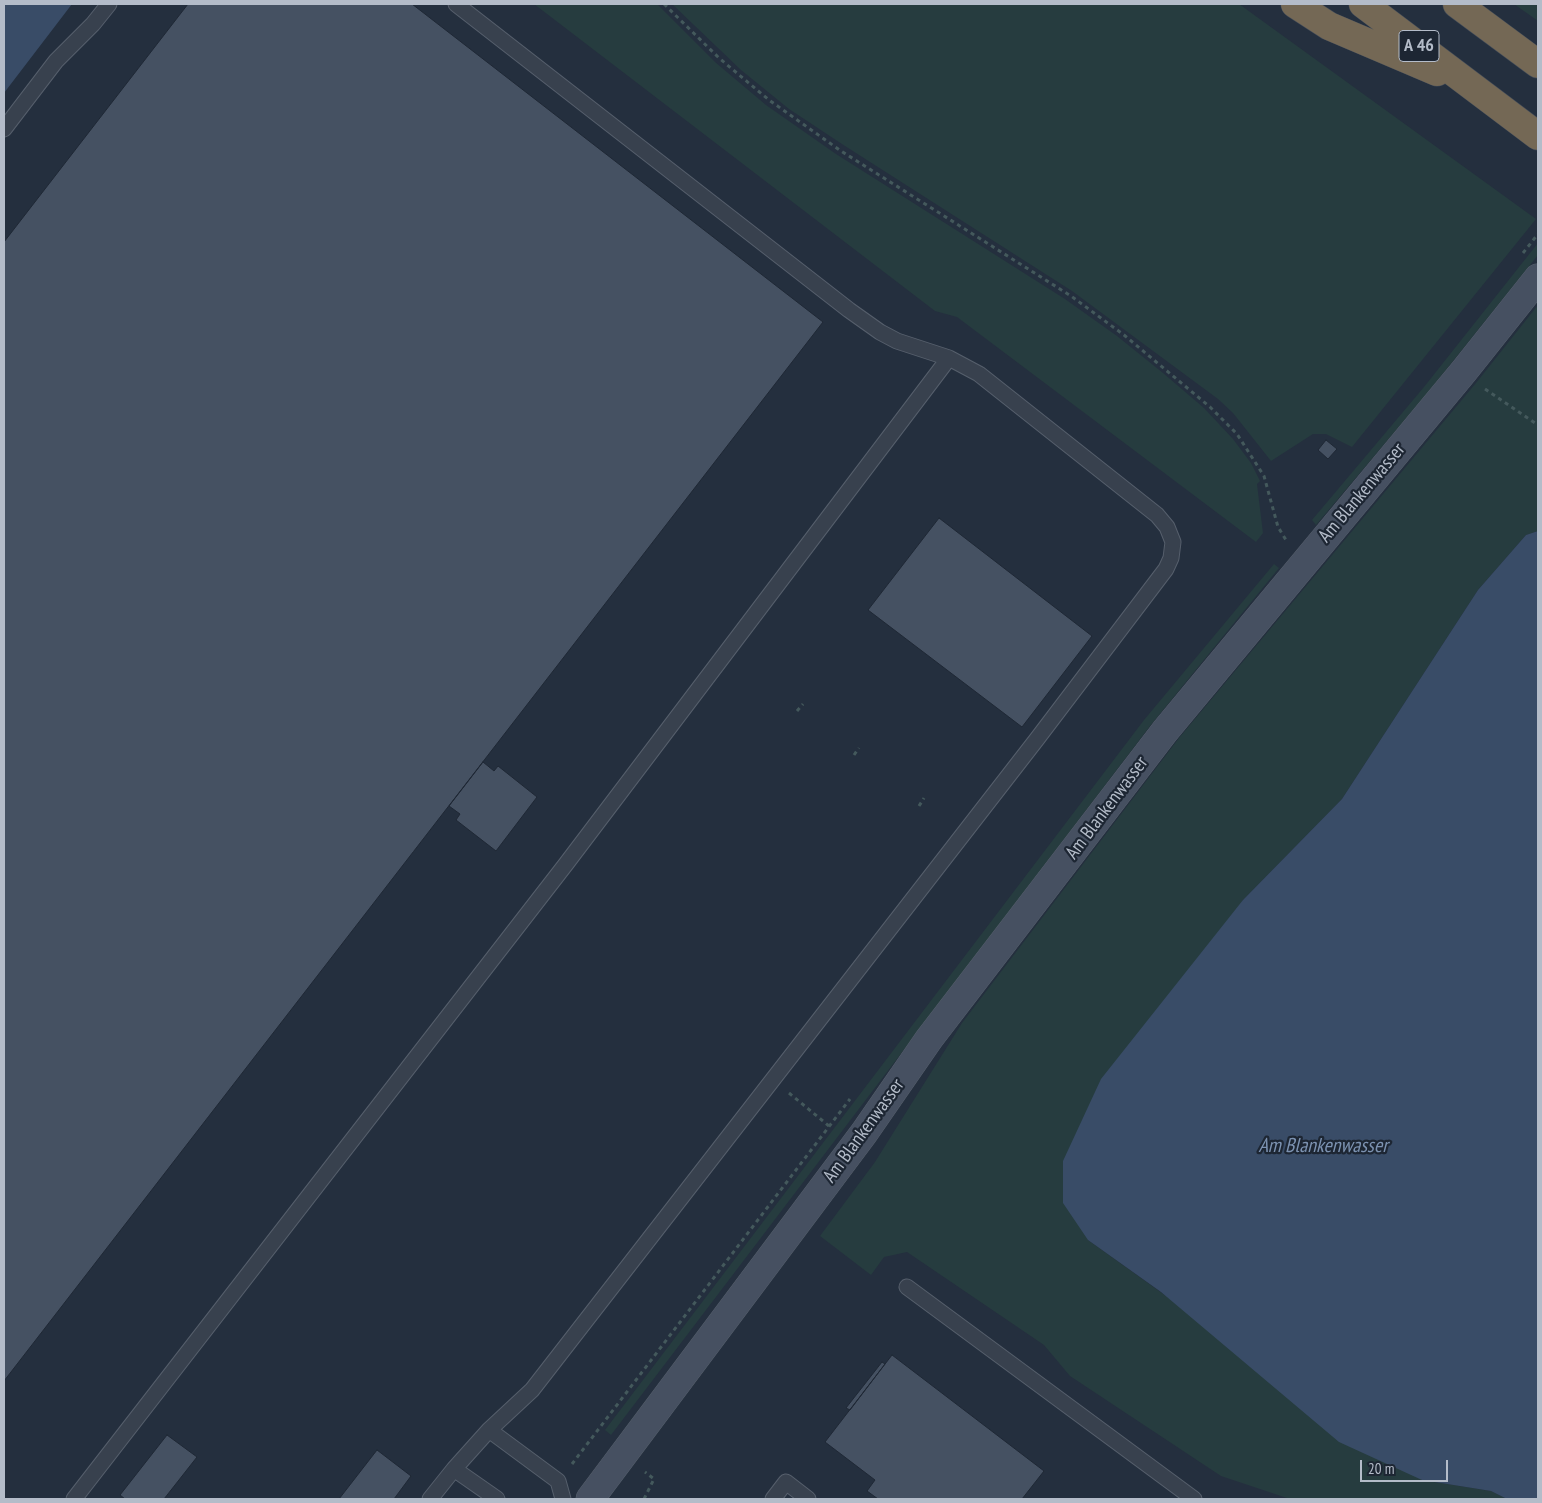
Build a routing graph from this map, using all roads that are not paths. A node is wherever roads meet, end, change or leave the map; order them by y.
1 (109, 4) edge
2 (456, 4) edge
3 (1295, 4) edge
4 (1364, 4) edge
5 (1457, 4) edge
6 (1538, 64) edge
7 (1475, 88) junction
8 (4, 129) edge
9 (1538, 136) edge
10 (1538, 278) edge
11 (950, 358) junction
12 (907, 1287) dead end
13 (489, 1430) junction
14 (454, 1469) junction
15 (74, 1499) edge
16 (430, 1499) edge
17 (497, 1499) edge
18 (563, 1499) edge
19 (590, 1499) edge
20 (773, 1499) edge
21 (808, 1499) edge
22 (1194, 1499) edge

1 - 8 lane
2 - 11 lane
3 - 7 highway
4 - 7 highway, A 46
5 - 6 highway
7 - 9 highway, A 46
10 - 19 street, Am Blankenwasser
11 - 13 lane
11 - 15 lane
12 - 22 lane
13 - 14 lane
13 - 18 lane
14 - 16 lane
14 - 17 lane
20 - 21 lane

